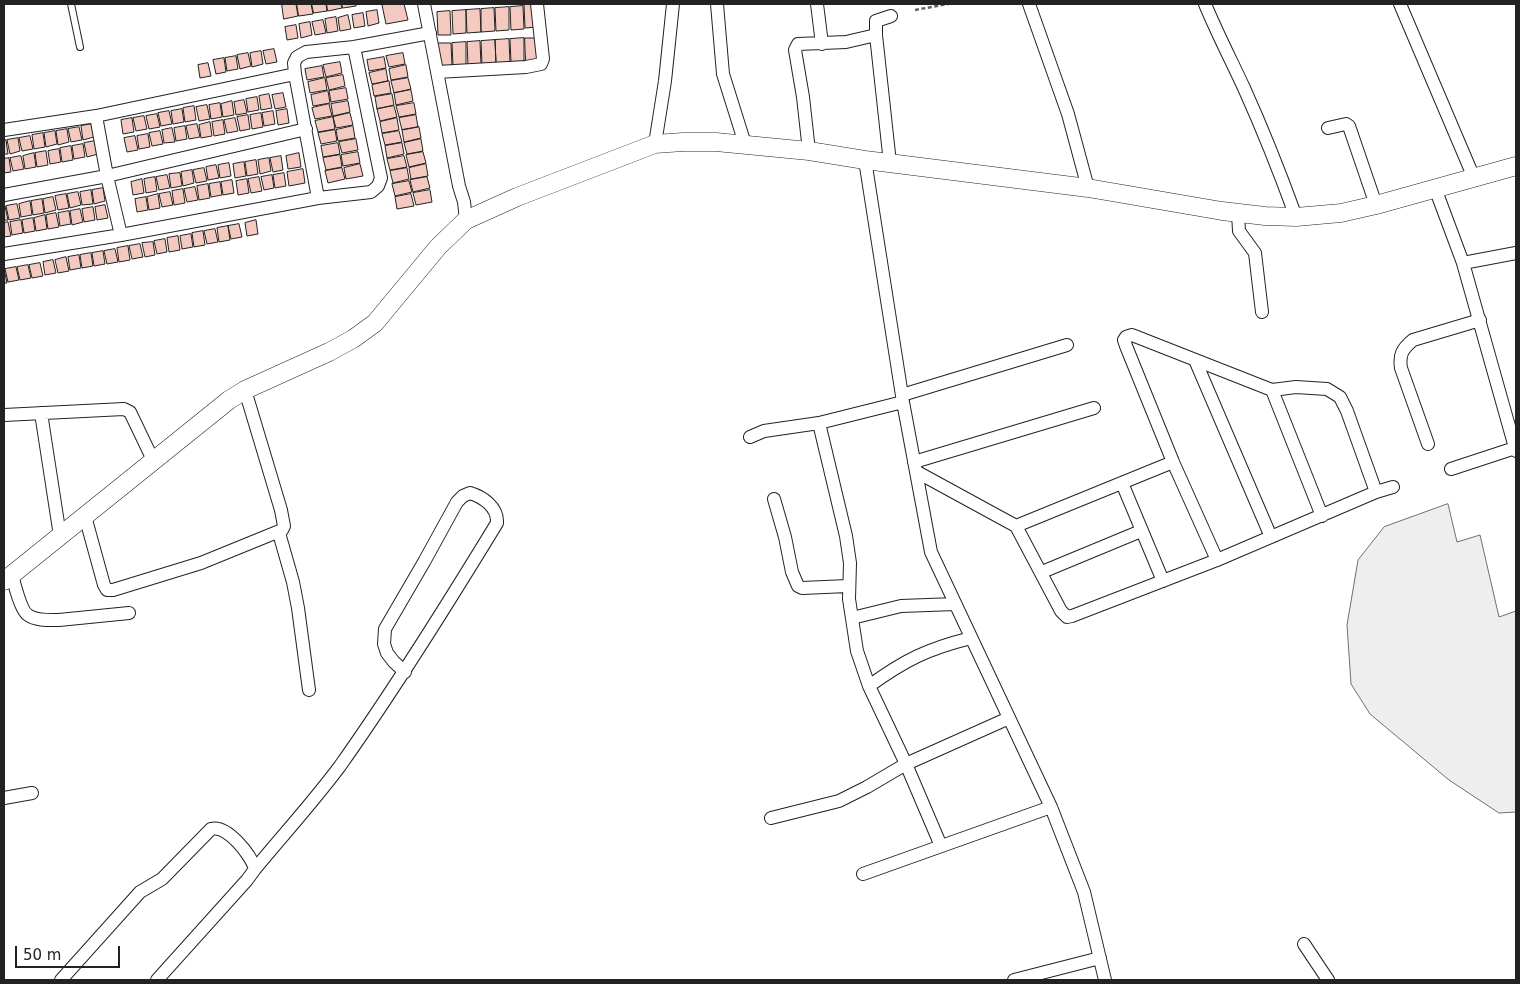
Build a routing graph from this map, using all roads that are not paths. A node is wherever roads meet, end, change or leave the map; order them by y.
1 (71, 4) edge
2 (424, 4) edge
3 (537, 4) edge
4 (673, 4) edge
5 (717, 4) edge
6 (817, 4) edge
7 (1029, 4) edge
8 (1205, 4) edge
9 (1400, 4) edge
10 (890, 16) dead end
11 (430, 33) junction
12 (876, 35) junction
13 (822, 44) junction
14 (80, 47) dead end
15 (354, 47) junction
16 (437, 72) junction
17 (295, 74) junction
18 (96, 116) junction
19 (1328, 128) dead end
20 (306, 129) junction
21 (4, 130) edge
22 (655, 144) junction
23 (745, 144) junction
24 (809, 151) junction
25 (865, 160) junction
26 (890, 164) junction
27 (1516, 166) edge
28 (107, 176) junction
29 (1474, 178) junction
30 (1088, 188) junction
31 (1435, 188) junction
32 (4, 195) edge
33 (318, 198) junction
34 (1376, 205) junction
35 (1238, 213) junction
36 (1296, 217) junction
37 (466, 220) junction
38 (122, 236) junction
39 (1516, 253) edge
40 (4, 254) edge
41 (1464, 263) junction
42 (1262, 312) dead end
43 (1480, 320) junction
44 (1067, 345) dead end
45 (1195, 360) junction
46 (245, 390) junction
47 (1272, 390) junction
48 (903, 398) junction
49 (1094, 408) dead end
50 (41, 413) junction
51 (4, 415) edge
52 (819, 423) junction
53 (750, 437) dead end
54 (1428, 444) dead end
55 (1516, 450) edge
56 (153, 460) junction
57 (1173, 462) junction
58 (915, 467) junction
59 (1451, 469) dead end
60 (1122, 483) junction
61 (1394, 487) dead end
62 (1376, 492) junction
63 (774, 499) dead end
64 (85, 516) junction
65 (1322, 516) junction
66 (1016, 526) junction
67 (1141, 531) junction
68 (279, 533) junction
69 (60, 536) junction
70 (1271, 537) junction
71 (1217, 560) junction
72 (1042, 572) junction
73 (8, 578) edge
74 (1163, 581) junction
75 (848, 586) junction
76 (954, 604) junction
77 (129, 613) dead end
78 (852, 618) junction
79 (971, 638) junction
80 (405, 672) junction
81 (869, 686) junction
82 (309, 690) dead end
83 (1009, 718) junction
84 (906, 764) junction
85 (32, 793) dead end
86 (4, 798) edge
87 (1051, 807) junction
88 (771, 818) dead end
89 (941, 846) junction
90 (255, 869) junction
91 (863, 874) dead end
92 (1304, 944) dead end
93 (1100, 958) junction
94 (61, 980) edge
95 (157, 980) edge
96 (1014, 980) edge
97 (1105, 980) edge
98 (1328, 980) edge

1 - 14 lane
2 - 11 street
3 - 16 street
4 - 22 street
5 - 23 street
6 - 13 street
7 - 30 street
8 - 36 street
9 - 29 street
10 - 12 street
11 - 15 street
11 - 16 street
12 - 13 street
12 - 26 street
13 - 24 street
15 - 17 street
15 - 33 street
16 - 37 street
17 - 18 street
17 - 20 street
18 - 21 street
18 - 28 street
19 - 34 street
20 - 28 street
20 - 33 street
22 - 23 street
22 - 37 street
23 - 24 street
24 - 25 street
25 - 26 street
25 - 48 street
26 - 30 street
27 - 29 street
28 - 32 street
28 - 38 street
29 - 31 street
30 - 35 street
31 - 34 street
31 - 41 street
33 - 38 street
34 - 36 street
35 - 36 street
35 - 42 street
37 - 46 street
38 - 40 street
39 - 41 street
41 - 43 street
43 - 54 street
43 - 55 street
44 - 48 street
45 - 47 street
45 - 57 street
45 - 70 street
46 - 56 street
46 - 68 street
47 - 62 street
47 - 65 street
48 - 52 street
48 - 58 street
49 - 58 street
50 - 51 street
50 - 56 street
50 - 69 street
52 - 53 street
52 - 75 street
55 - 59 street
56 - 64 street
57 - 60 street
57 - 71 street
58 - 66 street
58 - 76 street
60 - 66 street
60 - 67 street
61 - 62 street
62 - 65 street
63 - 75 street
64 - 68 street
64 - 69 street
65 - 70 street
66 - 72 street
67 - 72 street
67 - 74 street
68 - 82 street
69 - 73 street
70 - 71 street
71 - 74 street
72 - 74 street
73 - 77 street
75 - 78 street
76 - 78 street
76 - 79 street
78 - 81 street
79 - 81 street
79 - 83 street
80 - 80 street
80 - 90 street
81 - 84 street
83 - 84 street
83 - 87 street
84 - 88 street
84 - 89 street
85 - 86 street
87 - 89 street
87 - 93 street
89 - 91 street
90 - 94 street
90 - 95 street
92 - 98 street
93 - 96 street
93 - 97 street

